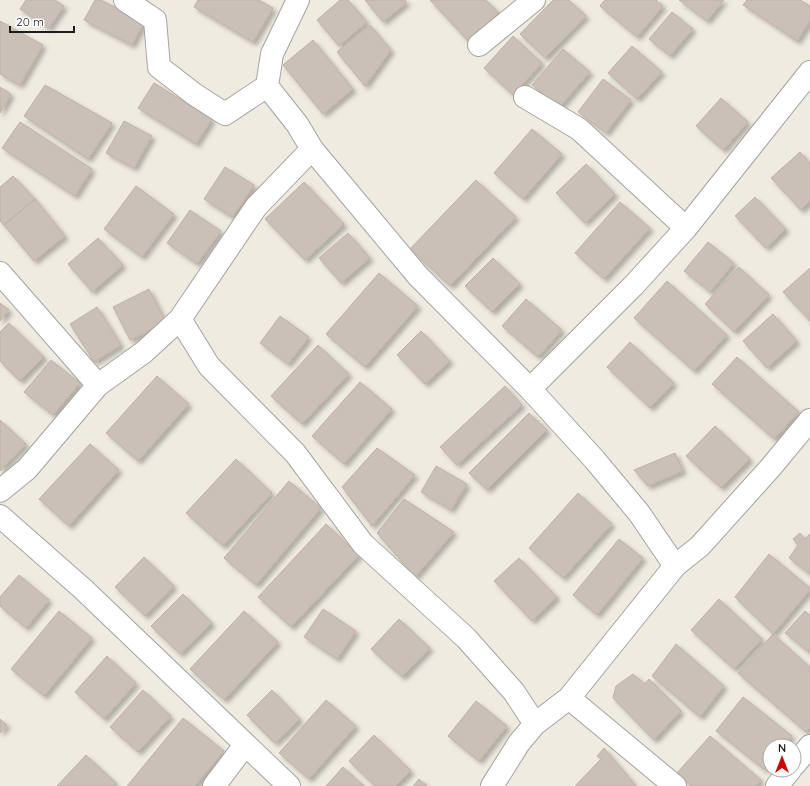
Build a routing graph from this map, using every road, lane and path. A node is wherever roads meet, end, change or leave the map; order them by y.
1 (125, 0) edge
2 (298, 0) edge
3 (534, 0) edge
4 (479, 45) dead end
5 (810, 72) edge
6 (267, 86) junction
7 (525, 97) dead end
8 (312, 149) junction
9 (686, 228) junction
10 (0, 273) edge
11 (180, 319) junction
12 (98, 384) junction
13 (530, 389) junction
14 (810, 420) edge
15 (0, 491) edge
16 (0, 516) edge
17 (675, 566) junction
18 (569, 698) junction
19 (535, 724) junction
20 (246, 745) junction
21 (810, 746) edge
22 (802, 756) edge
23 (783, 778) edge
24 (214, 786) edge
25 (289, 786) edge
26 (492, 786) edge
27 (675, 786) edge
28 (776, 786) edge

1 - 6 street
2 - 6 street
3 - 4 street
5 - 9 street
6 - 8 street
7 - 9 street
8 - 11 street
8 - 13 street
9 - 13 street
10 - 12 street
11 - 12 street
11 - 19 street
12 - 15 street
13 - 17 street
14 - 17 street
16 - 20 street
17 - 18 street
18 - 19 street
18 - 27 street
19 - 26 street
20 - 24 street
20 - 25 street
21 - 22 street
23 - 28 street

